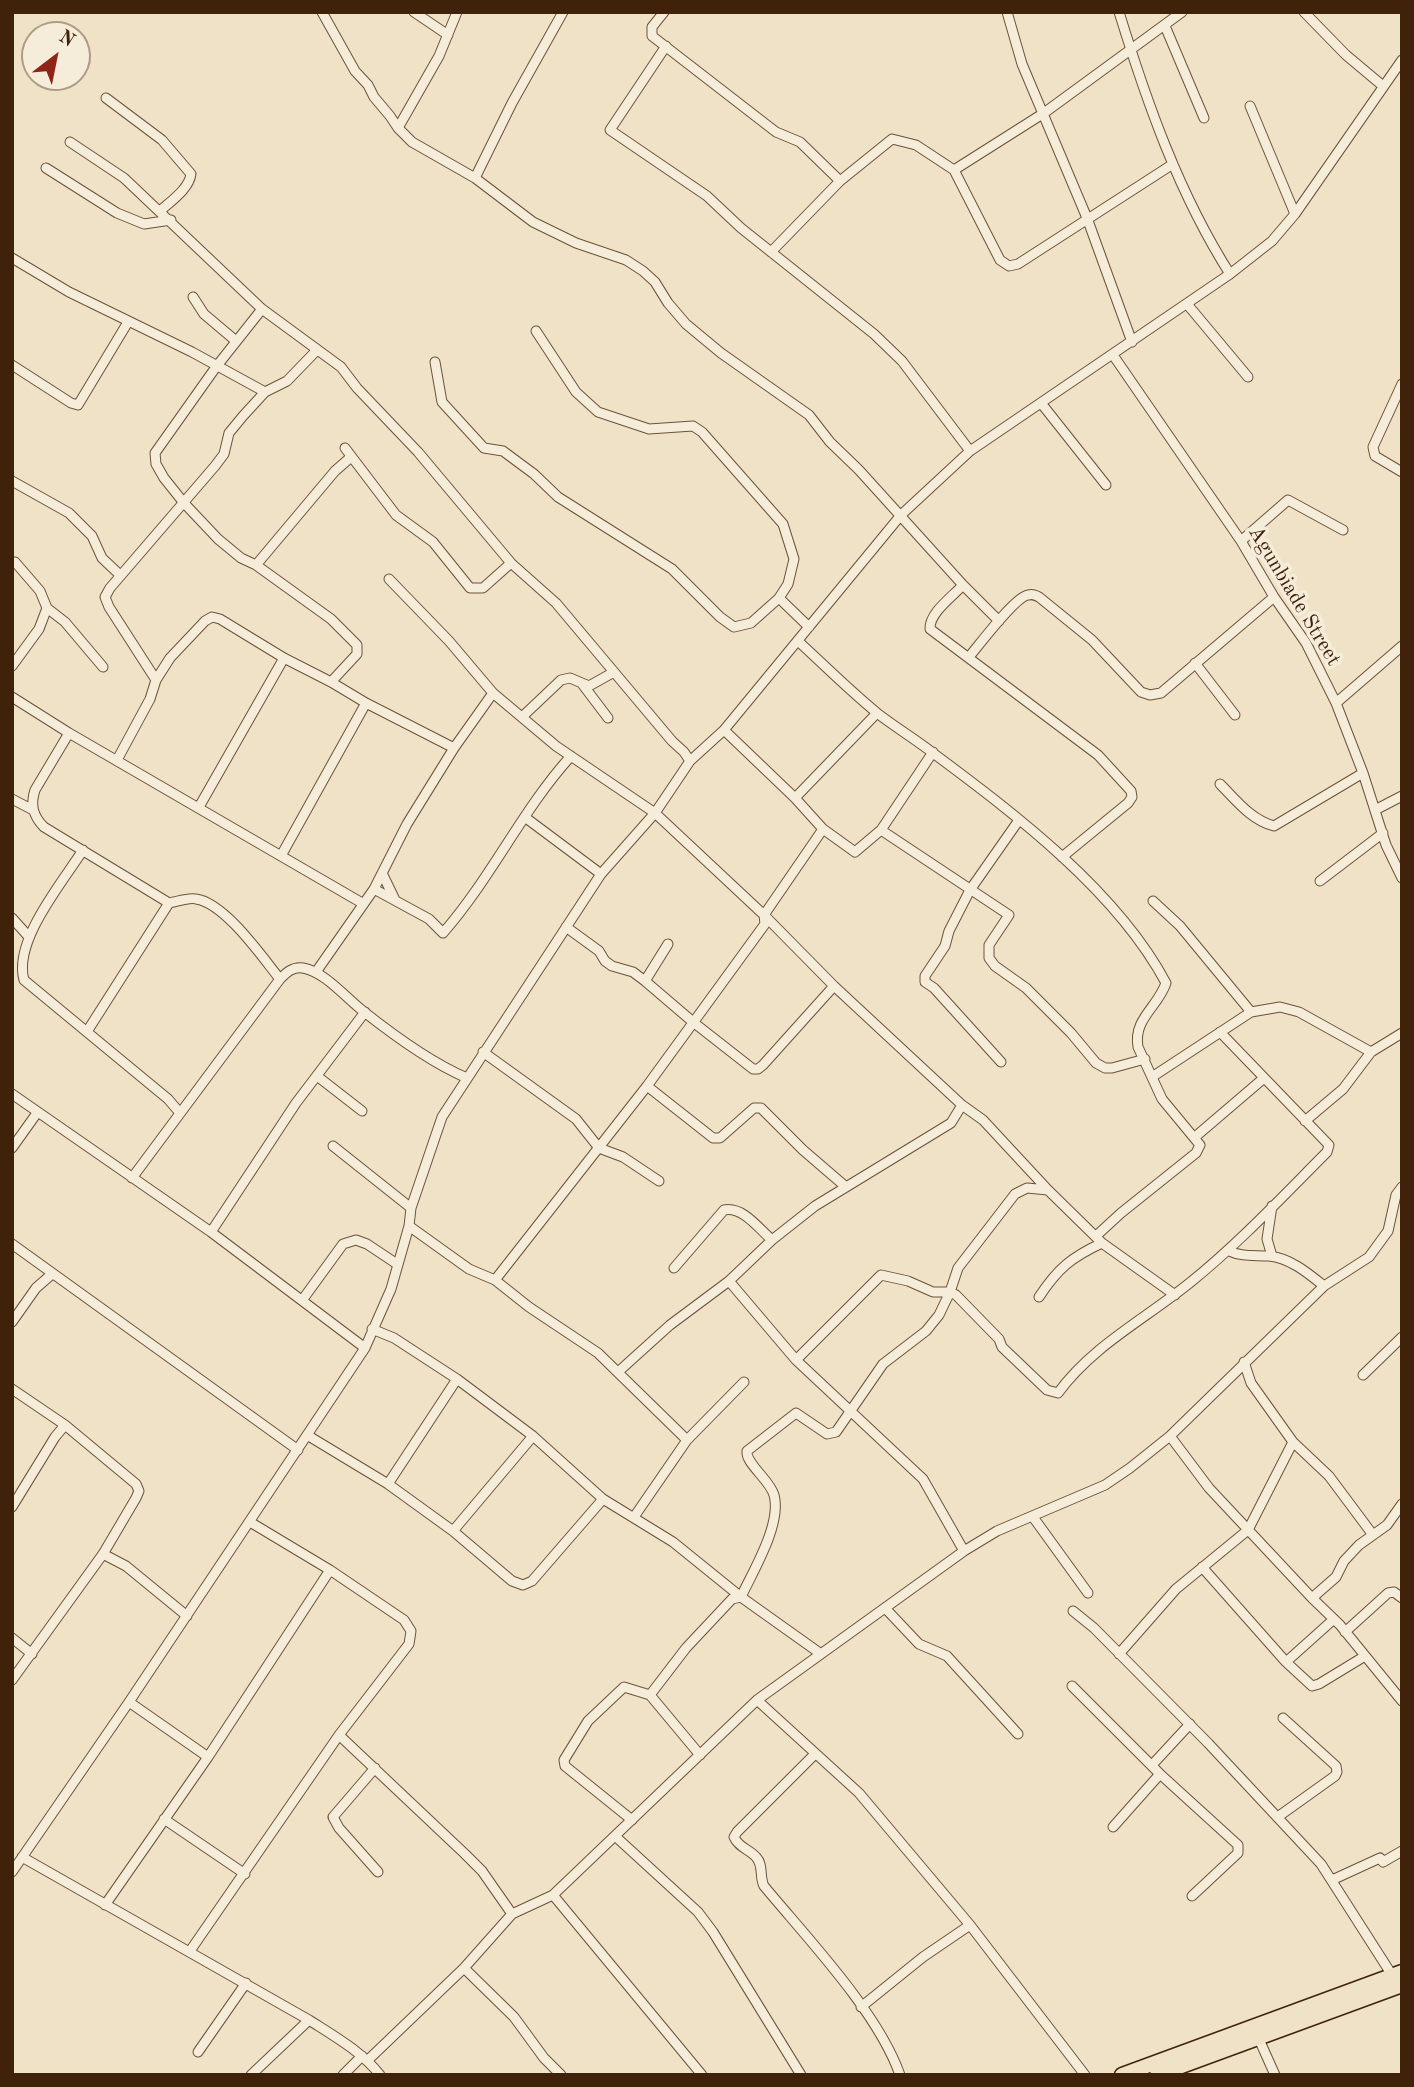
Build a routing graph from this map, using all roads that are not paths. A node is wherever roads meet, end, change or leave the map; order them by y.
1 (322, 12) edge
2 (414, 12) edge
3 (457, 12) edge
4 (563, 12) edge
5 (664, 12) edge
6 (1007, 12) edge
7 (1119, 12) edge
8 (1182, 12) edge
9 (1304, 12) edge
10 (1165, 26) junction
11 (448, 35) junction
12 (666, 46) junction
13 (1130, 50) junction
14 (1402, 60) edge
15 (1383, 86) junction
16 (106, 98) dead end
17 (1250, 106) dead end
18 (1044, 113) junction
19 (1205, 118) dead end
20 (398, 128) junction
21 (70, 142) dead end
22 (1173, 164) junction
23 (46, 167) dead end
24 (954, 170) junction
25 (475, 178) junction
26 (841, 181) junction
27 (160, 211) junction
28 (1295, 214) junction
29 (1087, 218) junction
30 (171, 220) junction
31 (771, 252) junction
32 (12, 258) edge
33 (1230, 274) junction
34 (193, 297) dead end
35 (1187, 304) junction
36 (262, 309) junction
37 (128, 322) junction
38 (536, 331) dead end
39 (236, 341) junction
40 (1132, 342) junction
41 (317, 351) junction
42 (1113, 355) junction
43 (435, 362) dead end
44 (12, 365) edge
45 (216, 367) junction
46 (1248, 377) dead end
47 (1402, 384) edge
48 (265, 392) junction
49 (1041, 403) junction
50 (345, 448) dead end
51 (970, 451) junction
52 (351, 457) junction
53 (1402, 472) edge
54 (12, 481) edge
55 (1106, 485) dead end
56 (184, 503) junction
57 (901, 515) junction
58 (1343, 530) dead end
59 (1241, 541) junction
60 (15, 562) dead end
61 (512, 563) junction
62 (256, 565) junction
63 (120, 575) junction
64 (389, 579) dead end
65 (962, 585) junction
66 (1274, 597) junction
67 (779, 598) junction
68 (47, 608) junction
69 (999, 621) junction
70 (808, 627) junction
71 (798, 641) junction
72 (1402, 646) edge
73 (969, 657) junction
74 (284, 658) junction
75 (1195, 663) junction
76 (12, 666) edge
77 (103, 667) dead end
78 (614, 672) junction
79 (156, 680) junction
80 (331, 682) junction
81 (583, 685) junction
82 (493, 693) junction
83 (12, 697) edge
84 (366, 703) junction
85 (1336, 703) junction
86 (877, 713) junction
87 (1235, 715) dead end
88 (522, 717) junction
89 (608, 718) dead end
90 (724, 730) junction
91 (69, 733) junction
92 (454, 748) junction
93 (933, 752) junction
94 (571, 756) junction
95 (117, 760) junction
96 (690, 761) junction
97 (1363, 773) junction
98 (1220, 783) dead end
99 (1402, 796) edge
100 (795, 798) junction
101 (12, 799) edge
102 (199, 807) junction
103 (33, 810) junction
104 (1375, 810) junction
105 (655, 813) junction
106 (526, 818) junction
107 (1019, 820) junction
108 (823, 829) junction
109 (881, 830) junction
110 (1383, 834) junction
111 (83, 850) junction
112 (282, 854) junction
113 (1062, 857) junction
114 (382, 873) junction
115 (601, 874) junction
116 (1402, 878) edge
117 (1320, 881) dead end
118 (374, 889) junction
119 (970, 890) junction
120 (395, 900) junction
121 (1153, 901) dead end
122 (169, 903) junction
123 (362, 903) junction
124 (764, 915) junction
125 (12, 918) edge
126 (566, 927) junction
127 (29, 937) junction
128 (668, 944) dead end
129 (316, 972) junction
130 (280, 979) junction
131 (645, 981) junction
132 (834, 986) junction
133 (365, 1012) junction
134 (1251, 1012) junction
135 (693, 1022) junction
136 (88, 1030) junction
137 (1220, 1031) junction
138 (1402, 1033) edge
139 (483, 1052) junction
140 (1371, 1052) junction
141 (1145, 1059) junction
142 (1001, 1062) dead end
143 (317, 1076) junction
144 (1152, 1077) junction
145 (467, 1078) junction
146 (1264, 1078) junction
147 (647, 1086) junction
148 (12, 1094) edge
149 (962, 1105) junction
150 (362, 1111) dead end
151 (180, 1113) junction
152 (37, 1114) junction
153 (1305, 1121) junction
154 (1195, 1137) junction
155 (333, 1146) dead end
156 (12, 1148) edge
157 (599, 1148) junction
158 (132, 1178) junction
159 (659, 1181) dead end
160 (846, 1186) junction
161 (1402, 1187) edge
162 (1048, 1190) junction
163 (1272, 1206) junction
164 (411, 1208) junction
165 (409, 1226) junction
166 (211, 1232) junction
167 (772, 1240) junction
168 (1099, 1240) junction
169 (12, 1244) edge
170 (1229, 1251) junction
171 (1272, 1256) junction
172 (397, 1264) junction
173 (674, 1268) dead end
174 (52, 1274) junction
175 (495, 1280) junction
176 (729, 1281) junction
177 (1324, 1286) junction
178 (950, 1292) junction
179 (1175, 1295) junction
180 (1040, 1297) dead end
181 (303, 1299) junction
182 (12, 1322) edge
183 (372, 1329) junction
184 (1402, 1337) edge
185 (365, 1348) junction
186 (796, 1360) junction
187 (1244, 1362) junction
188 (618, 1372) junction
189 (1363, 1375) dead end
190 (457, 1379) junction
191 (744, 1382) dead end
192 (12, 1389) edge
193 (851, 1410) junction
194 (65, 1425) junction
195 (307, 1435) junction
196 (533, 1436) junction
197 (1170, 1436) junction
198 (687, 1440) junction
199 (1293, 1442) junction
200 (298, 1450) junction
201 (388, 1484) junction
202 (603, 1499) junction
203 (1402, 1504) edge
204 (12, 1507) edge
205 (634, 1517) junction
206 (1033, 1517) junction
207 (250, 1522) junction
208 (1248, 1530) junction
209 (453, 1531) junction
210 (1373, 1535) junction
211 (964, 1551) junction
212 (103, 1554) junction
213 (1202, 1567) junction
214 (330, 1570) junction
215 (1088, 1593) dead end
216 (741, 1597) junction
217 (1312, 1598) junction
218 (1402, 1598) edge
219 (885, 1608) junction
220 (1073, 1611) dead end
221 (187, 1616) junction
222 (1334, 1619) junction
223 (1345, 1632) junction
224 (12, 1638) edge
225 (32, 1654) junction
226 (821, 1654) junction
227 (1119, 1654) junction
228 (1365, 1656) junction
229 (1286, 1662) junction
230 (12, 1680) edge
231 (1072, 1686) dead end
232 (650, 1695) junction
233 (757, 1700) junction
234 (129, 1702) junction
235 (1402, 1702) edge
236 (1283, 1718) dead end
237 (1189, 1724) junction
238 (1018, 1734) dead end
239 (339, 1735) junction
240 (816, 1754) junction
241 (700, 1755) junction
242 (208, 1757) junction
243 (1152, 1765) junction
244 (375, 1768) junction
245 (1160, 1774) junction
246 (1279, 1816) junction
247 (164, 1819) junction
248 (632, 1820) junction
249 (1113, 1827) dead end
250 (615, 1836) junction
251 (1402, 1851) edge
252 (22, 1857) junction
253 (12, 1872) edge
254 (378, 1872) dead end
255 (244, 1874) junction
256 (1332, 1880) junction
257 (553, 1895) junction
258 (1192, 1896) dead end
259 (105, 1905) junction
260 (512, 1914) junction
261 (970, 1925) junction
262 (190, 1951) junction
263 (464, 1968) junction
264 (1398, 1977) edge
265 (246, 1983) junction
266 (861, 2007) junction
267 (309, 2020) junction
268 (1258, 2037) junction
269 (198, 2052) dead end
270 (365, 2058) junction
271 (251, 2075) edge
272 (344, 2075) edge
273 (380, 2075) edge
274 (561, 2075) edge
275 (702, 2075) edge
276 (801, 2075) edge
277 (901, 2075) edge
278 (1085, 2075) edge
279 (1122, 2075) edge
280 (1157, 2075) edge
281 (1275, 2075) edge

1 - 20 street
2 - 11 street
3 - 11 street
4 - 25 street
5 - 12 street
6 - 18 street
7 - 13 street
8 - 10 street
9 - 15 street
10 - 13 street
10 - 19 street
11 - 20 street
12 - 26 street
12 - 31 street
13 - 18 street
13 - 22 street
14 - 15 street
15 - 28 street
16 - 27 street
17 - 28 street
18 - 24 street
18 - 29 street
20 - 25 street
21 - 27 street
22 - 29 street
22 - 33 street
23 - 30 street
24 - 26 street
24 - 29 street
25 - 57 street
26 - 31 street
27 - 30 street
28 - 33 street
29 - 40 street
30 - 36 street
31 - 51 street
32 - 37 street
33 - 35 street
34 - 39 street
35 - 40 street
35 - 46 street
36 - 39 street
36 - 41 street
37 - 44 street
37 - 45 street
38 - 67 street
39 - 45 street
40 - 42 street
41 - 48 street
41 - 61 street
42 - 49 street
42 - 59 street, Agunbiade Street
43 - 67 street
45 - 48 street
45 - 56 street
47 - 53 street
48 - 56 street
49 - 51 street
49 - 55 street
50 - 52 street
51 - 57 street
52 - 61 street
52 - 62 street
54 - 63 street
56 - 62 street
56 - 63 street
57 - 65 street
57 - 70 street
58 - 59 street
59 - 66 street, Agunbiade Street
60 - 68 street
61 - 78 street
62 - 80 street
63 - 79 street
64 - 82 street
65 - 69 street
65 - 73 street
66 - 75 street
66 - 85 street, Agunbiade Street
67 - 70 street
68 - 76 street
68 - 77 street
69 - 73 street
69 - 75 street
70 - 71 street
71 - 86 street
71 - 90 street
72 - 85 street
73 - 113 street
74 - 79 street
74 - 80 street
74 - 102 street
75 - 87 street
78 - 81 street
78 - 96 street
79 - 95 street
80 - 84 street
81 - 88 street
81 - 89 street
82 - 88 street
82 - 92 street
83 - 91 street
84 - 92 street
84 - 112 street
85 - 97 street, Agunbiade Street
86 - 93 street
86 - 100 street
88 - 94 street
90 - 96 street
90 - 100 street
91 - 95 street
91 - 103 street
92 - 114 street
93 - 107 street
93 - 109 street
94 - 105 street
94 - 106 street
95 - 102 street
96 - 105 street
97 - 98 street
97 - 104 street, Agunbiade Street
99 - 104 street
100 - 108 street
101 - 103 street
102 - 112 street
103 - 111 street
104 - 110 street, Agunbiade Street
105 - 115 street
105 - 124 street
106 - 115 street
106 - 120 street
107 - 113 street
107 - 119 street
108 - 109 street
108 - 124 street
109 - 119 street
110 - 116 street, Agunbiade Street
110 - 117 street
111 - 122 street
111 - 127 street
112 - 123 street
113 - 141 street
114 - 118 street
114 - 120 street
115 - 126 street
118 - 120 street
118 - 123 street
119 - 141 street
119 - 142 street
121 - 134 street
122 - 130 street
122 - 136 street
123 - 129 street
124 - 132 street
124 - 135 street
125 - 127 street
126 - 131 street
126 - 139 street
127 - 136 street
128 - 131 street
129 - 130 street
129 - 133 street
130 - 151 street
131 - 135 street
132 - 135 street
132 - 149 street
133 - 143 street
133 - 145 street
134 - 137 street
134 - 140 street
135 - 147 street
136 - 151 street
137 - 144 street
137 - 146 street
138 - 140 street
139 - 145 street
139 - 157 street
140 - 153 street
141 - 144 street
143 - 150 street
143 - 166 street
144 - 154 street
145 - 164 street
146 - 153 street
146 - 154 street
147 - 157 street
147 - 160 street
148 - 152 street
149 - 160 street
149 - 162 street
151 - 158 street
152 - 156 street
152 - 158 street
153 - 163 street
154 - 168 street
155 - 164 street
157 - 159 street
157 - 175 street
158 - 166 street
160 - 167 street
161 - 177 street
162 - 168 street
162 - 178 street
163 - 170 street
163 - 171 street
164 - 165 street
165 - 172 street
165 - 175 street
166 - 181 street
167 - 173 street
167 - 176 street
168 - 179 street
168 - 180 street
169 - 174 street
170 - 171 street
170 - 179 street
171 - 177 street
172 - 181 street
172 - 183 street
174 - 182 street
174 - 200 street
175 - 188 street
176 - 186 street
176 - 188 street
177 - 187 street
178 - 179 street
178 - 186 street
178 - 193 street
181 - 185 street
183 - 185 street
183 - 190 street
184 - 189 street
185 - 195 street
186 - 193 street
187 - 197 street
187 - 199 street
188 - 198 street
190 - 196 street
190 - 201 street
191 - 198 street
192 - 194 street
193 - 211 street
193 - 216 street
194 - 204 street
194 - 212 street
195 - 200 street
195 - 201 street
196 - 202 street
196 - 209 street
197 - 206 street
197 - 208 street
198 - 205 street
199 - 208 street
199 - 210 street
200 - 207 street
201 - 209 street
202 - 205 street
202 - 209 street
203 - 210 street
205 - 216 street
206 - 211 street
206 - 215 street
207 - 214 street
207 - 221 street
208 - 213 street
208 - 217 street
210 - 217 street
211 - 219 street
212 - 221 street
212 - 225 street
213 - 227 street
213 - 229 street
214 - 239 street
214 - 242 street
216 - 226 street
216 - 232 street
217 - 222 street
218 - 223 street
219 - 226 street
219 - 238 street
220 - 227 street
221 - 234 street
222 - 223 street
222 - 229 street
223 - 228 street
224 - 225 street
225 - 230 street
226 - 233 street
227 - 237 street
228 - 229 street
228 - 235 street
231 - 243 street
232 - 241 street
232 - 248 street
233 - 240 street
233 - 241 street
234 - 242 street
234 - 252 street
236 - 246 street
237 - 243 street
237 - 246 street
239 - 244 street
239 - 255 street
240 - 261 street
240 - 266 street
241 - 248 street
242 - 247 street
243 - 245 street
244 - 254 street
244 - 260 street
245 - 249 street
245 - 258 street
246 - 256 street
247 - 255 street
247 - 259 street
248 - 250 street
250 - 257 street
250 - 276 street
251 - 256 street
252 - 253 street
252 - 259 street
255 - 262 street
256 - 264 street
257 - 260 street
257 - 275 street
259 - 262 street
260 - 263 street
261 - 266 street
261 - 278 street
262 - 265 street
263 - 270 street
263 - 274 street
264 - 268 highway
264 - 279 highway
265 - 267 street
265 - 269 street
266 - 277 street
267 - 270 street
267 - 271 street
268 - 280 highway
268 - 281 street
270 - 272 street
270 - 273 street

